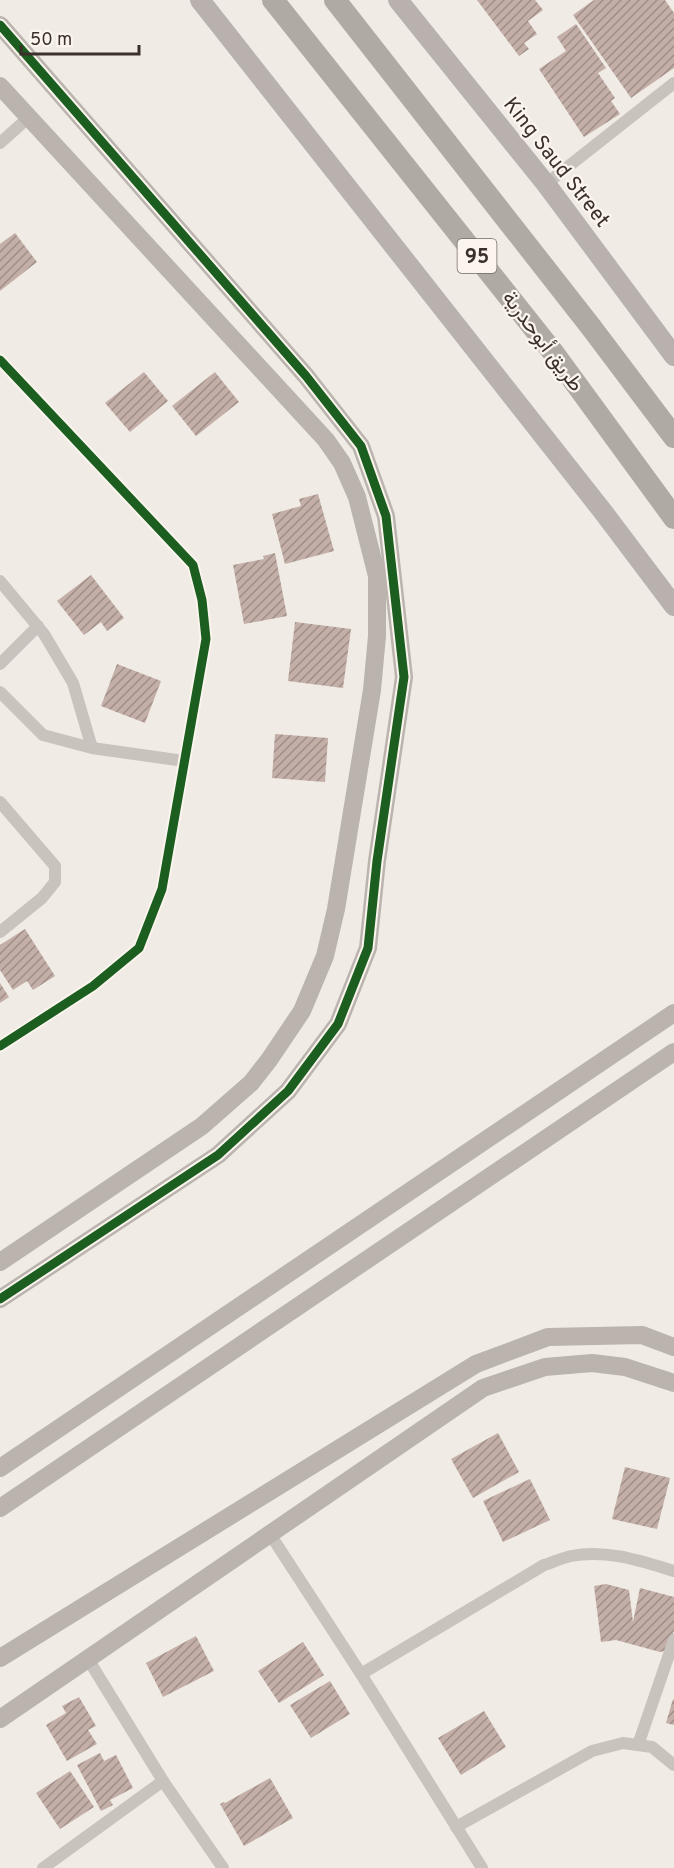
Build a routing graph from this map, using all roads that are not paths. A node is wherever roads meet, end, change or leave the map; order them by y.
1 (200, 0) edge
2 (273, 0) edge
3 (335, 0) edge
4 (398, 0) edge
5 (0, 25) edge
6 (674, 83) edge
7 (0, 86) edge
8 (28, 118) junction
9 (0, 143) edge
10 (546, 184) junction
11 (674, 356) edge
12 (0, 360) edge
13 (674, 437) edge
14 (674, 518) edge
15 (0, 581) edge
16 (674, 606) edge
17 (38, 626) junction
18 (0, 664) edge
19 (0, 692) edge
20 (92, 748) junction
21 (184, 761) junction
22 (0, 802) edge
23 (0, 932) edge
24 (674, 1013) edge
25 (0, 1046) edge
26 (674, 1052) edge
27 (0, 1262) edge
28 (0, 1299) edge
29 (674, 1347) edge
30 (674, 1383) edge
31 (0, 1468) edge
32 (0, 1508) edge
33 (270, 1534) junction
34 (674, 1571) edge
35 (674, 1640) edge
36 (0, 1658) edge
37 (88, 1659) junction
38 (361, 1674) junction
39 (0, 1719) edge
40 (638, 1745) junction
41 (674, 1765) edge
42 (163, 1781) junction
43 (456, 1827) junction
44 (43, 1868) edge
45 (223, 1868) edge
46 (482, 1868) edge

1 - 16 main road
2 - 14 highway, طريق أبوحدرية / 95
3 - 13 highway, 95
4 - 10 main road, King Saud Street
5 - 28 street
6 - 10 street
7 - 8 street
8 - 9 street
8 - 27 street
10 - 11 main road, King Saud Street
12 - 21 street
15 - 17 street
17 - 18 street
17 - 20 street
19 - 20 street
20 - 21 street
21 - 25 street
22 - 23 street
24 - 31 street
26 - 32 street
29 - 36 street
30 - 33 street
33 - 37 street
33 - 38 street
34 - 38 street
35 - 40 street
37 - 39 street
37 - 42 street
38 - 43 street
40 - 41 street
40 - 43 street
42 - 44 street
42 - 45 street
43 - 46 street

